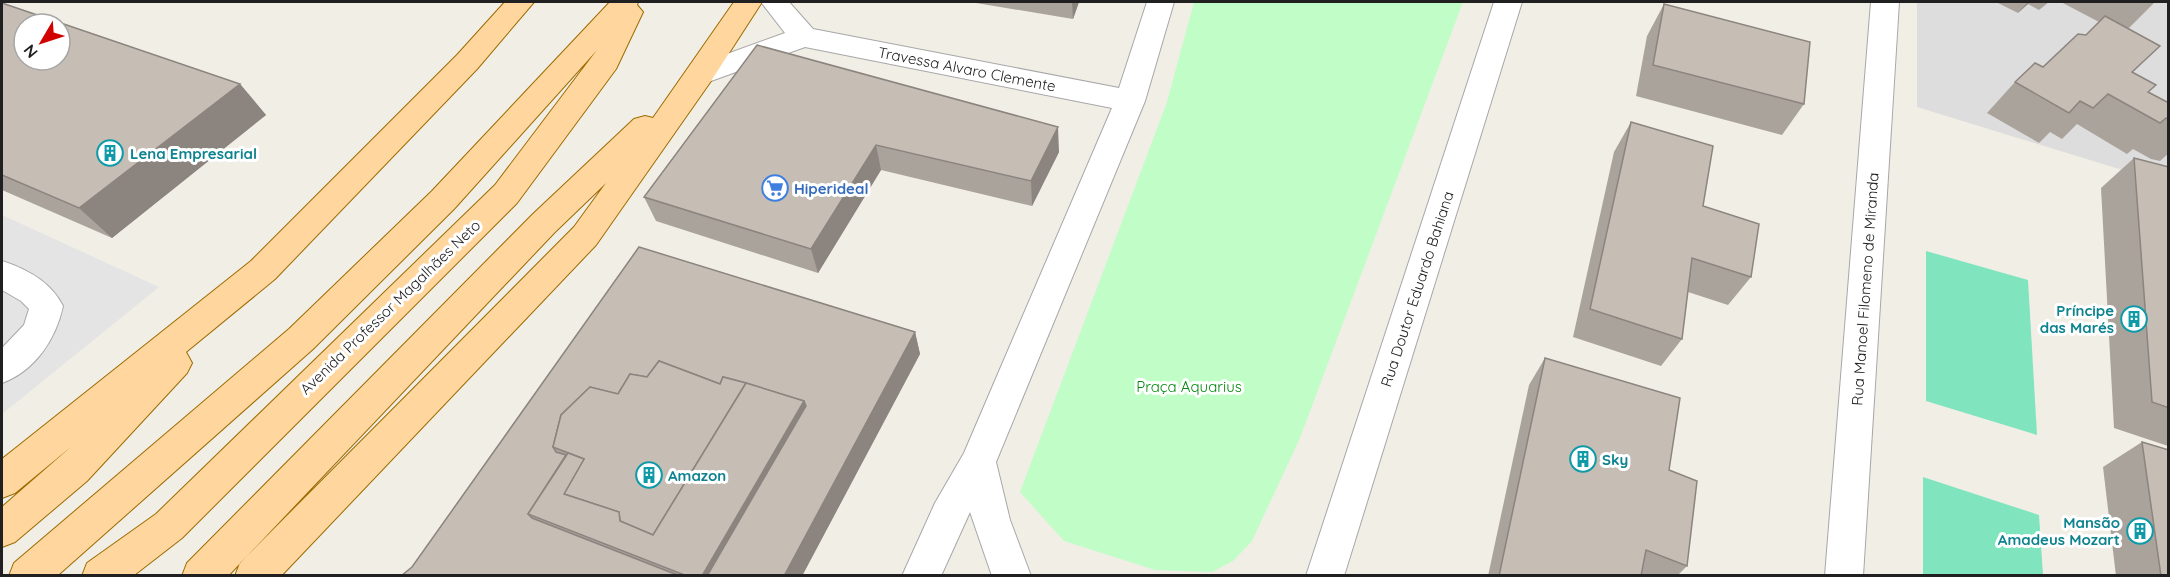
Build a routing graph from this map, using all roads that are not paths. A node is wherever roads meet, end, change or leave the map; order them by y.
1 (520, 2) edge
2 (625, 2) edge
3 (634, 2) edge
4 (748, 2) edge
5 (774, 2) edge
6 (1160, 2) edge
7 (1508, 2) edge
8 (1885, 2) edge
9 (804, 37) junction
10 (700, 74) junction
11 (1130, 101) junction
12 (263, 270) junction
13 (2, 274) edge
14 (2, 368) edge
15 (978, 462) junction
16 (2, 481) edge
17 (2, 531) edge
18 (28, 576) edge
19 (101, 576) edge
20 (201, 576) edge
21 (254, 576) edge
22 (921, 576) edge
23 (1012, 576) edge
24 (1325, 576) edge
25 (1844, 576) edge

1 - 12 main road
2 - 18 main road
3 - 19 main road, Avenida Professor Magalhães Neto
4 - 10 main road
5 - 9 street
6 - 11 street
7 - 24 street, Rua Doutor Eduardo Bahiana
8 - 25 street, Rua Manoel Filomeno de Miranda
9 - 10 street
9 - 11 street, Travessa Alvaro Clemente
10 - 20 main road
10 - 21 main road
11 - 15 street
12 - 16 main road
12 - 17 main road
13 - 14 street
15 - 22 street
15 - 23 street

